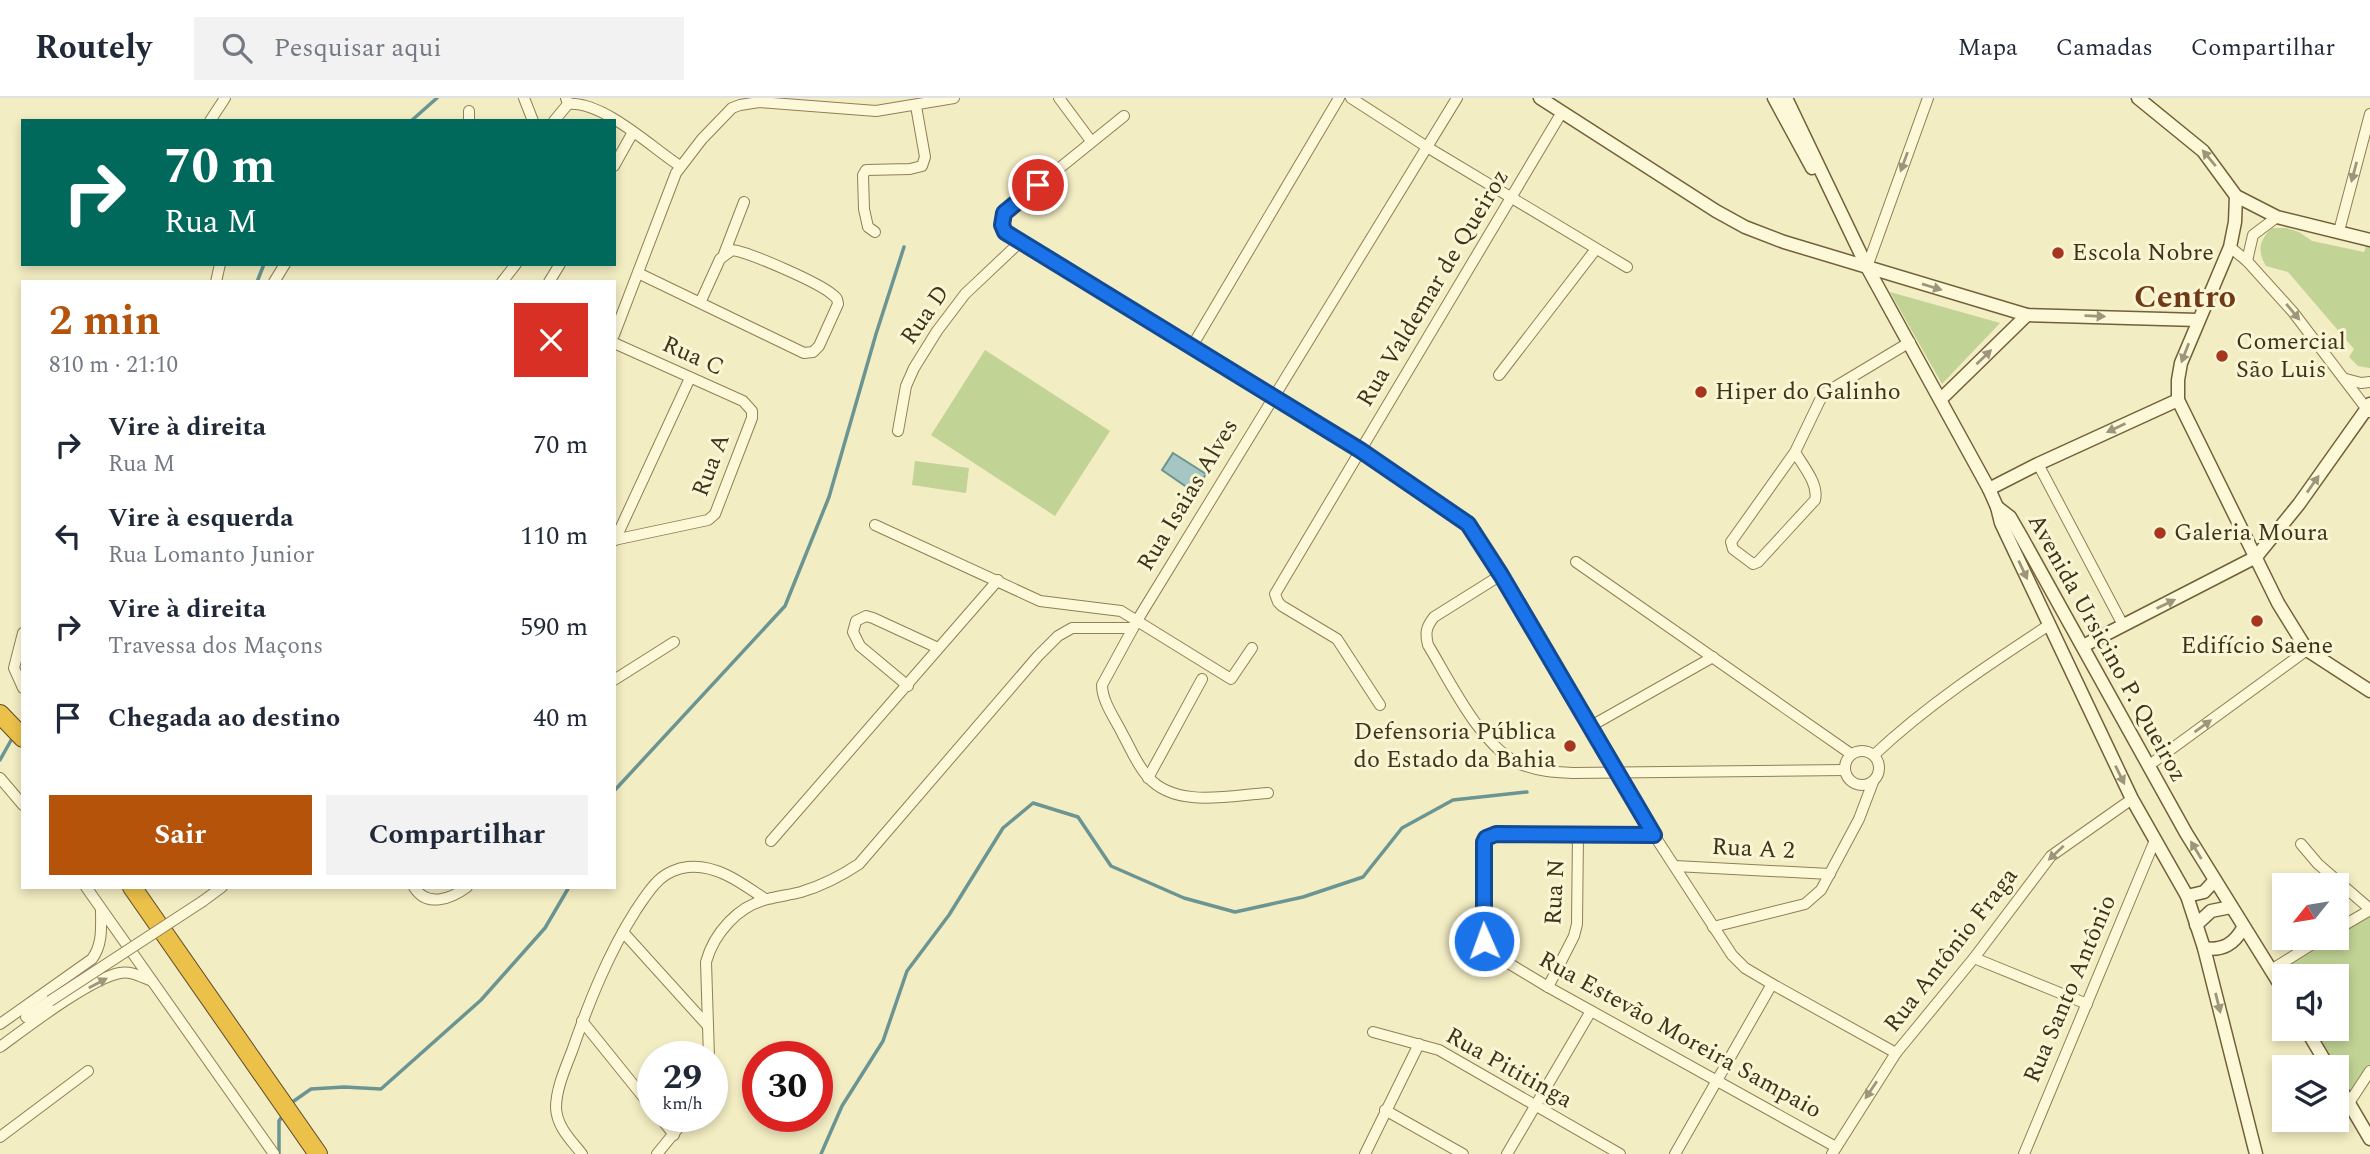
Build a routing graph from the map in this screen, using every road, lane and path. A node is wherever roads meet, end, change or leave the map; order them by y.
1 (225, 98) edge
2 (524, 98) edge
3 (954, 98) edge
4 (1059, 98) edge
5 (1339, 98) edge
6 (1351, 98) edge
7 (1457, 98) edge
8 (1540, 98) edge
9 (1774, 98) edge
10 (1786, 98) edge
11 (1928, 98) edge
12 (2138, 98) edge
13 (759, 100) edge
14 (567, 101) edge
15 (916, 106) junction
16 (1562, 112) junction
17 (2370, 114) edge
18 (1124, 116) dead end
19 (211, 119) edge
20 (532, 119) edge
21 (555, 119) edge
22 (612, 119) edge
23 (616, 122) edge
24 (633, 132) junction
25 (1091, 141) junction
26 (1427, 147) junction
27 (616, 162) edge
28 (680, 166) junction
29 (2236, 196) junction
30 (1512, 198) junction
31 (744, 202) dead end
32 (1840, 214) junction
33 (2277, 217) junction
34 (2339, 231) junction
35 (875, 232) dead end
36 (2370, 240) edge
37 (1020, 243) junction
38 (2230, 247) junction
39 (1595, 249) junction
40 (724, 254) junction
41 (2247, 261) junction
42 (514, 266) edge
43 (1627, 267) dead end
44 (1867, 267) junction
45 (638, 273) junction
46 (504, 280) edge
47 (701, 303) junction
48 (2027, 315) junction
49 (2198, 320) junction
50 (616, 330) edge
51 (1909, 342) junction
52 (616, 344) edge
53 (1191, 348) junction
54 (1499, 375) dead end
55 (690, 378) junction
56 (2346, 379) junction
57 (2370, 382) edge
58 (1272, 398) junction
59 (1941, 399) junction
60 (2178, 400) junction
61 (2369, 408) edge
62 (752, 411) joint
63 (898, 431) dead end
64 (1360, 450) junction
65 (1795, 452) junction
66 (2038, 464) junction
67 (1989, 489) junction
68 (1997, 507) junction
69 (875, 525) dead end
70 (616, 536) edge
71 (616, 540) edge
72 (2256, 557) junction
73 (1576, 562) dead end
74 (1501, 575) junction
75 (998, 580) junction
76 (1135, 624) junction
77 (2049, 625) junction
78 (2123, 625) junction
79 (21, 641) edge
80 (674, 642) dead end
81 (2083, 646) junction
82 (938, 648) junction
83 (1252, 648) dead end
84 (2306, 650) junction
85 (1713, 657) junction
86 (616, 679) edge
87 (1202, 680) dead end
88 (21, 684) edge
89 (908, 686) junction
90 (2370, 691) edge
91 (1380, 705) dead end
92 (0, 714) edge
93 (1591, 726) junction
94 (21, 736) edge
95 (1851, 754) junction
96 (1874, 755) junction
97 (2148, 766) junction
98 (1845, 770) junction
99 (1616, 771) junction
100 (0, 778) edge
101 (1149, 778) junction
102 (1873, 782) junction
103 (1268, 793) dead end
104 (2132, 799) junction
105 (21, 803) edge
106 (1578, 834) junction
107 (1654, 835) junction
108 (2155, 840) junction
109 (771, 841) dead end
110 (2301, 844) dead end
111 (1675, 866) junction
112 (1830, 874) junction
113 (2215, 880) junction
114 (87, 889) edge
115 (133, 889) edge
116 (219, 889) edge
117 (415, 889) edge
118 (464, 889) edge
119 (2187, 896) junction
120 (765, 899) junction
121 (2231, 907) junction
122 (101, 909) junction
123 (2370, 909) edge
124 (2349, 922) edge
125 (1713, 928) junction
126 (2243, 928) junction
127 (622, 932) junction
128 (2200, 937) junction
129 (2303, 950) edge
130 (1975, 958) junction
131 (2271, 970) joint
132 (154, 982) junction
133 (1772, 984) junction
134 (1548, 987) junction
135 (2087, 1004) junction
136 (1591, 1011) junction
137 (26, 1016) junction
138 (582, 1021) junction
139 (0, 1024) edge
140 (708, 1026) junction
141 (1373, 1032) dead end
142 (708, 1041) edge
143 (1419, 1044) junction
144 (0, 1047) edge
145 (1896, 1053) junction
146 (88, 1071) dead end
147 (2370, 1071) edge
148 (1715, 1082) junction
149 (637, 1089) edge
150 (2349, 1103) joint
151 (1535, 1105) junction
152 (1385, 1110) junction
153 (672, 1132) edge
154 (676, 1132) edge
155 (674, 1135) junction
156 (0, 1137) edge
157 (2370, 1139) edge
158 (1834, 1150) edge
159 (274, 1154) edge
160 (318, 1154) edge
161 (582, 1154) edge
162 (657, 1154) edge
163 (1365, 1154) edge
164 (1463, 1154) edge
165 (1507, 1154) edge
166 (1620, 1154) edge
167 (1675, 1154) edge
168 (2024, 1154) edge
169 (2256, 1154) edge

1 - 19 street
2 - 20 street
3 - 15 street
4 - 25 street
5 - 53 street
6 - 26 street
7 - 26 street, Rua Isaias Alves
8 - 16 street
9 - 32 street
10 - 32 street
11 -> 44 street
29 -> 12 street
13 - 15 street
13 - 28 street
14 - 21 street
14 - 22 street
15 - 35 street
16 - 30 street, Rua Valdemar de Queiroz
16 - 44 street
17 -> 34 street
18 - 25 street
23 - 24 street
24 - 27 street
24 - 28 street
25 - 37 street
26 - 30 street
26 - 58 street, Rua Isaias Alves
28 - 45 street
29 - 33 street
29 - 38 street
30 - 39 street
30 - 64 street, Rua Valdemar de Queiroz
31 - 40 street
32 - 44 street
33 - 34 street
33 - 41 street
34 - 36 street
37 - 53 street
37 - 63 street, Rua D
38 - 41 street
38 - 49 street
39 - 43 street
39 - 54 street
40 - 47 street
40 - 47 street
41 -> 56 street
42 - 46 street
44 -> 48 street
44 - 51 street
45 - 47 street
45 - 50 street
48 -> 49 street
59 -> 48 street
49 -> 60 street
51 - 59 street
51 - 65 street
52 - 55 street, Rua C
53 - 58 street
55 - 62 street, Rua C
55 - 70 street
56 - 57 street
56 - 61 street
58 - 64 street
58 - 76 street, Rua Isaias Alves
59 - 67 street
60 -> 66 street
60 - 72 street
72 -> 61 street
62 - 71 street, Rua A
64 - 74 street
64 - 91 street, Rua Valdemar de Queiroz
65 - 65 street
66 - 67 street
66 - 78 street
67 - 68 street
68 -> 77 street, Avenida Ursicino P. Queiroz
68 - 81 street, Avenida Ursicino P. Queiroz
69 - 75 street
78 -> 72 street
72 - 84 street
73 - 85 street
74 - 93 street
74 - 99 street
75 - 76 street
75 - 82 street
76 - 83 street
76 - 101 street, Rua Isaias Alves
76 - 120 street
77 - 96 street
77 -> 104 street, Avenida Ursicino P. Queiroz
78 - 81 street
79 - 88 street
80 - 86 street
81 - 97 street, Avenida Ursicino P. Queiroz
82 - 89 street
82 - 89 street
84 - 90 street
97 -> 84 street
85 - 93 street
85 - 95 street
87 - 101 street
89 - 109 street
92 - 94 highway
93 - 99 street
95 - 96 street
95 - 98 street
96 - 102 street
113 -> 97 street, Avenida Ursicino P. Queiroz
98 - 99 street
98 - 102 street
99 - 107 street
100 - 105 street
101 - 103 street, Rua Isaias Alves
102 - 112 street
104 - 108 street, Avenida Ursicino P. Queiroz
104 -> 130 street, Rua Antônio Fraga
106 - 107 street
106 - 134 street, Rua N
106 - 134 street, Rua Estevão Moreira Sampaio
107 - 111 street
108 - 119 street, Avenida Ursicino P. Queiroz
108 - 135 street, Rua Santo Antônio
110 - 123 street
111 - 112 street, Rua A 2
111 - 125 street
112 - 125 street
113 - 119 street
113 - 121 street, Avenida Ursicino P. Queiroz
114 - 122 street
115 - 160 highway
116 - 137 street, bridge
117 - 118 street
119 - 128 street, Avenida Ursicino P. Queiroz
120 - 127 street
120 - 140 street
121 - 126 street, Avenida Ursicino P. Queiroz
121 - 128 street
122 - 132 street
122 - 137 street
123 - 124 street
125 - 133 street
126 - 128 street
126 - 131 street, Avenida Ursicino P. Queiroz
127 - 138 street
127 - 140 street
128 -> 169 street, Avenida Ursicino P. Queiroz
129 - 131 street
130 - 135 street
130 - 145 street, Rua Antônio Fraga
137 -> 132 street
132 - 159 street
133 - 145 street
133 - 148 street
134 - 136 street, Rua Estevão Moreira Sampaio
135 - 168 street, Rua Santo Antônio
136 - 148 street, Rua Estevão Moreira Sampaio
136 - 151 street
137 - 139 street
137 - 144 street
138 - 149 street
138 - 161 street
140 - 142 street
141 - 143 street, Rua Pititinga
143 - 151 street, Rua Pititinga
143 - 152 street
145 -> 158 street, Rua Antônio Fraga
146 - 156 street
147 - 150 street
148 - 158 street, Rua Estevão Moreira Sampaio
148 - 167 street
150 - 157 street
151 - 165 street
151 - 166 street, Rua Pititinga
152 - 163 street
152 - 164 street
153 - 155 street
154 - 155 street
155 - 162 street

